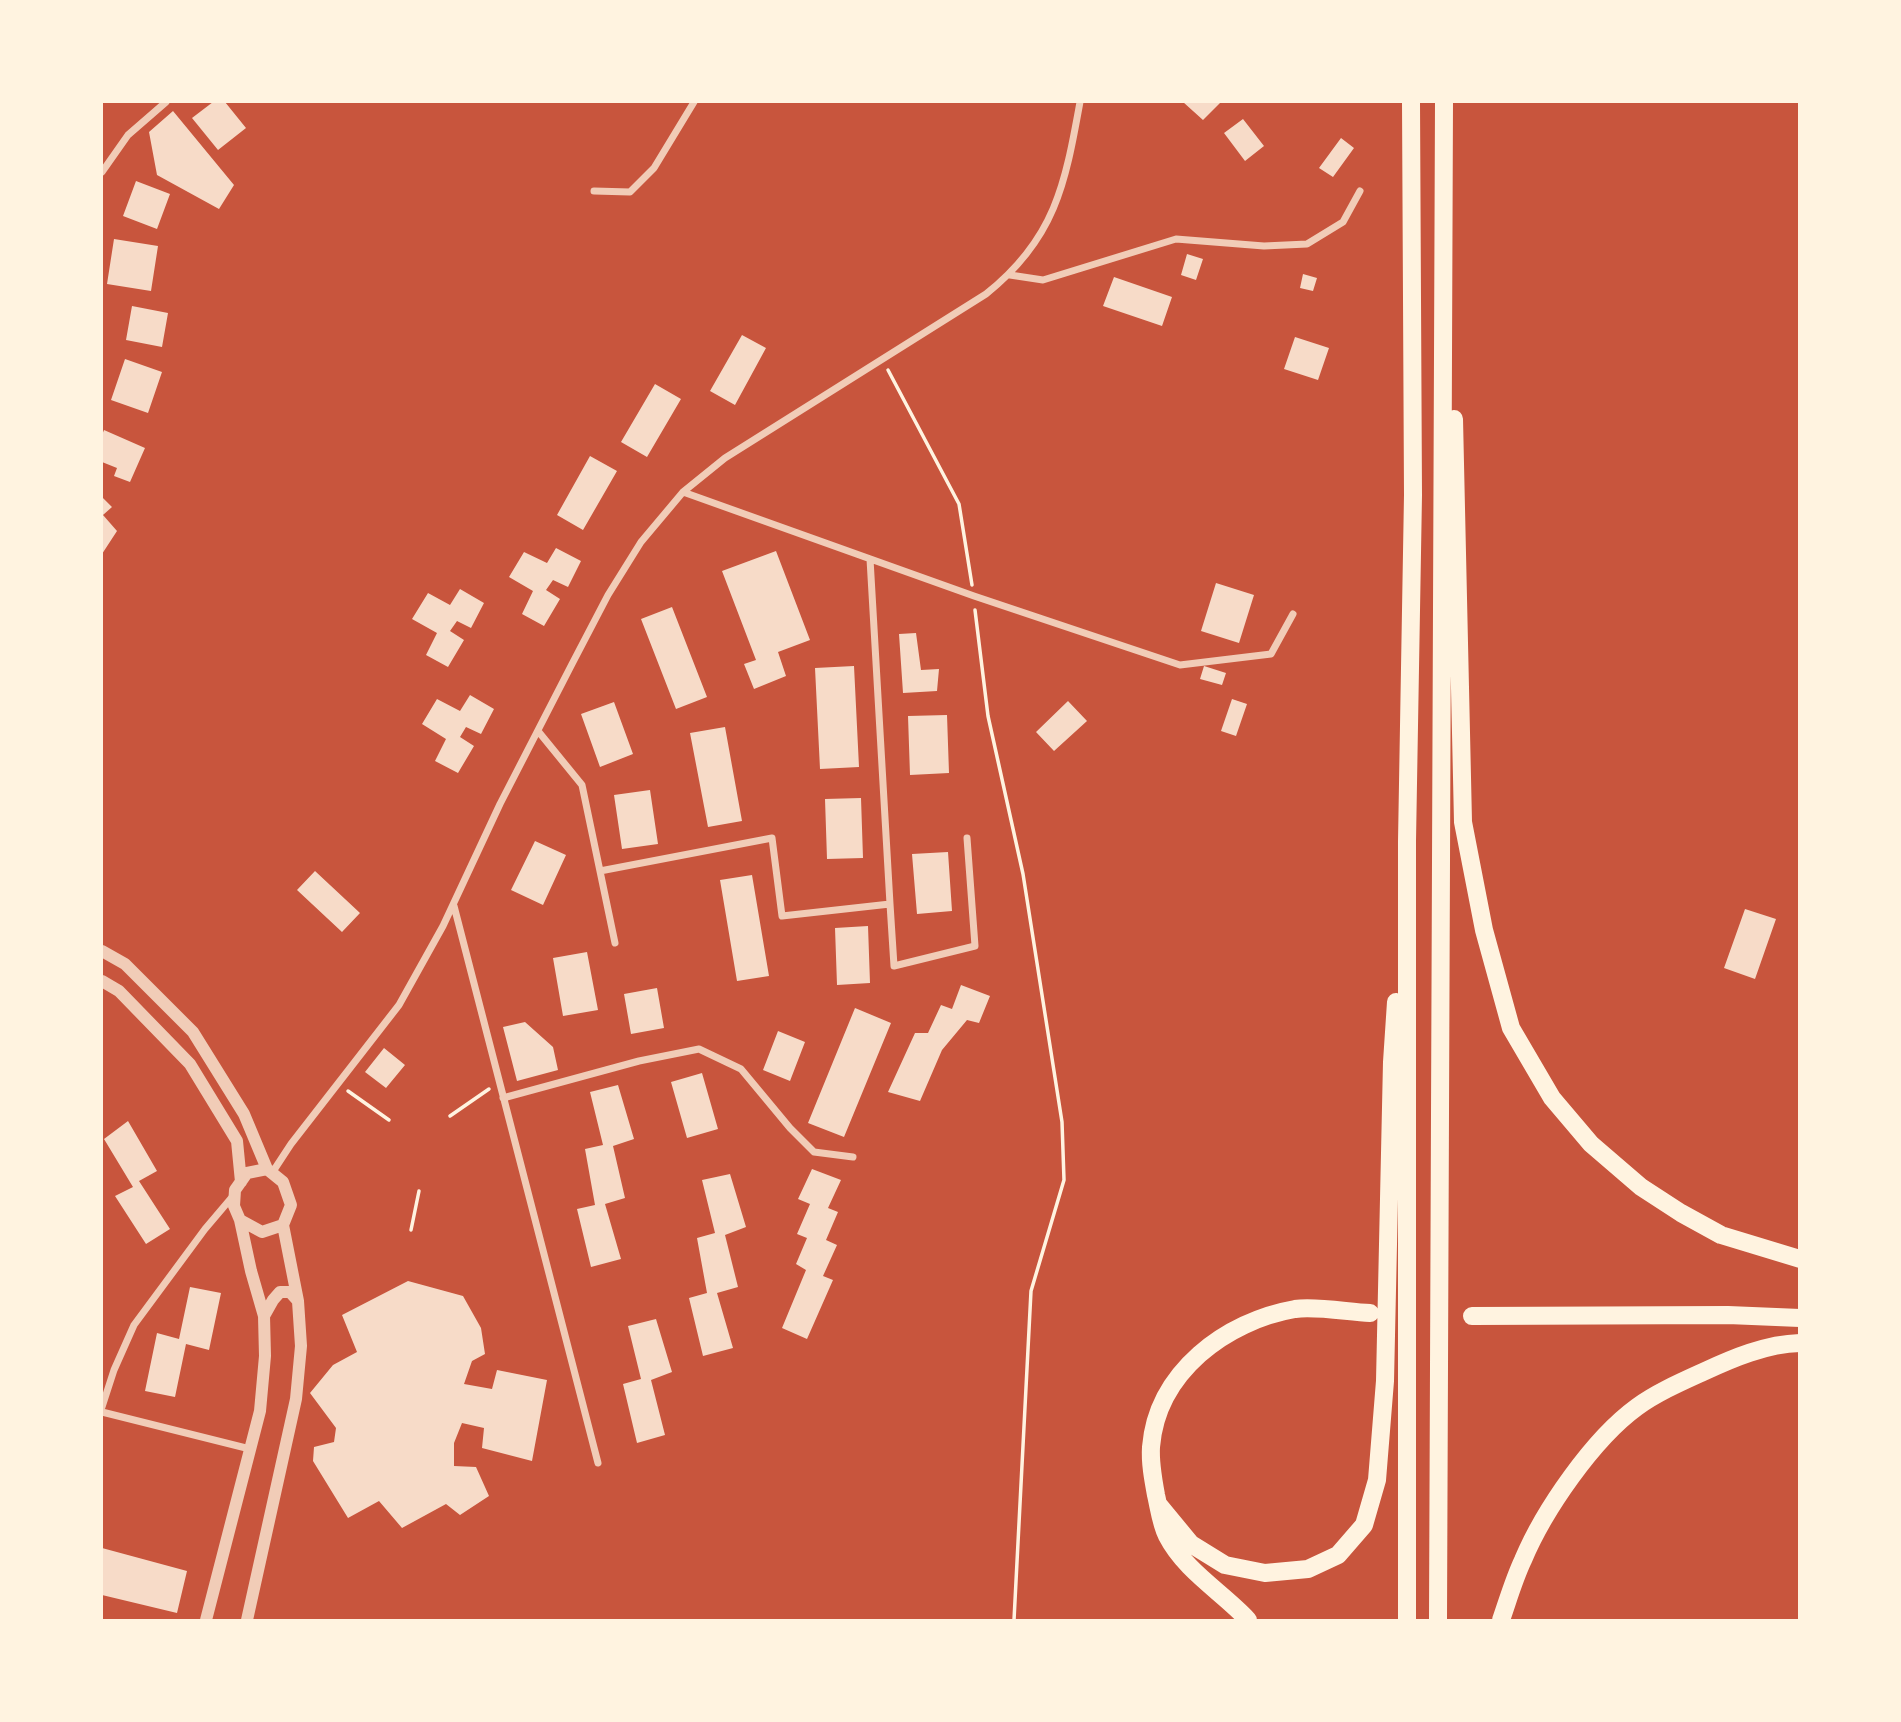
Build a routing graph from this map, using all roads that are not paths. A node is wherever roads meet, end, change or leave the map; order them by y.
1 (166, 102) edge
2 (694, 102) edge
3 (1080, 102) edge
4 (1411, 102) edge
5 (1444, 102) edge
6 (102, 172) edge
7 (594, 191) dead end
8 (1360, 191) dead end
9 (1444, 265) junction
10 (1010, 275) junction
11 (683, 492) junction
12 (870, 559) junction
13 (1293, 614) dead end
14 (538, 731) junction
15 (967, 838) dead end
16 (1407, 841) junction
17 (600, 871) junction
18 (891, 904) junction
19 (453, 905) junction
20 (615, 943) dead end
21 (102, 951) edge
22 (102, 981) edge
23 (208, 1056) junction
24 (190, 1063) junction
25 (503, 1098) junction
26 (853, 1157) dead end
27 (270, 1171) junction
28 (241, 1182) junction
29 (234, 1195) junction
30 (240, 1220) junction
31 (283, 1224) junction
32 (1800, 1259) edge
33 (298, 1301) junction
34 (1370, 1313) dead end
35 (264, 1316) junction
36 (1472, 1316) dead end
37 (1800, 1318) edge
38 (1800, 1343) edge
39 (102, 1410) edge
40 (250, 1449) junction
41 (598, 1463) dead end
42 (1158, 1504) junction
43 (206, 1620) edge
44 (247, 1620) edge
45 (1248, 1620) edge
46 (1407, 1620) edge
47 (1438, 1620) edge
48 (1501, 1620) edge

1 - 6 street
2 - 7 street
3 - 10 street
4 - 16 highway
5 - 9 highway
8 - 10 street
9 - 32 highway
9 - 47 highway
10 - 11 street
11 - 12 street
11 - 14 street
12 - 13 street
12 - 18 street
14 - 17 street
14 - 19 street
15 - 18 street
16 - 42 highway
16 - 46 highway
17 - 18 street
17 - 20 street
19 - 25 street
19 - 27 street
21 - 23 street
22 - 24 street
23 - 24 street
23 - 27 street
24 - 28 street
25 - 26 street
25 - 41 street
27 - 28 street
27 - 31 street
28 - 29 street
29 - 30 street
29 - 39 street
30 - 31 street
30 - 35 street
31 - 33 street
33 - 35 street
33 - 44 street
34 - 42 highway
35 - 40 street
36 - 37 highway
38 - 48 highway
39 - 40 street
40 - 43 street
42 - 45 highway

